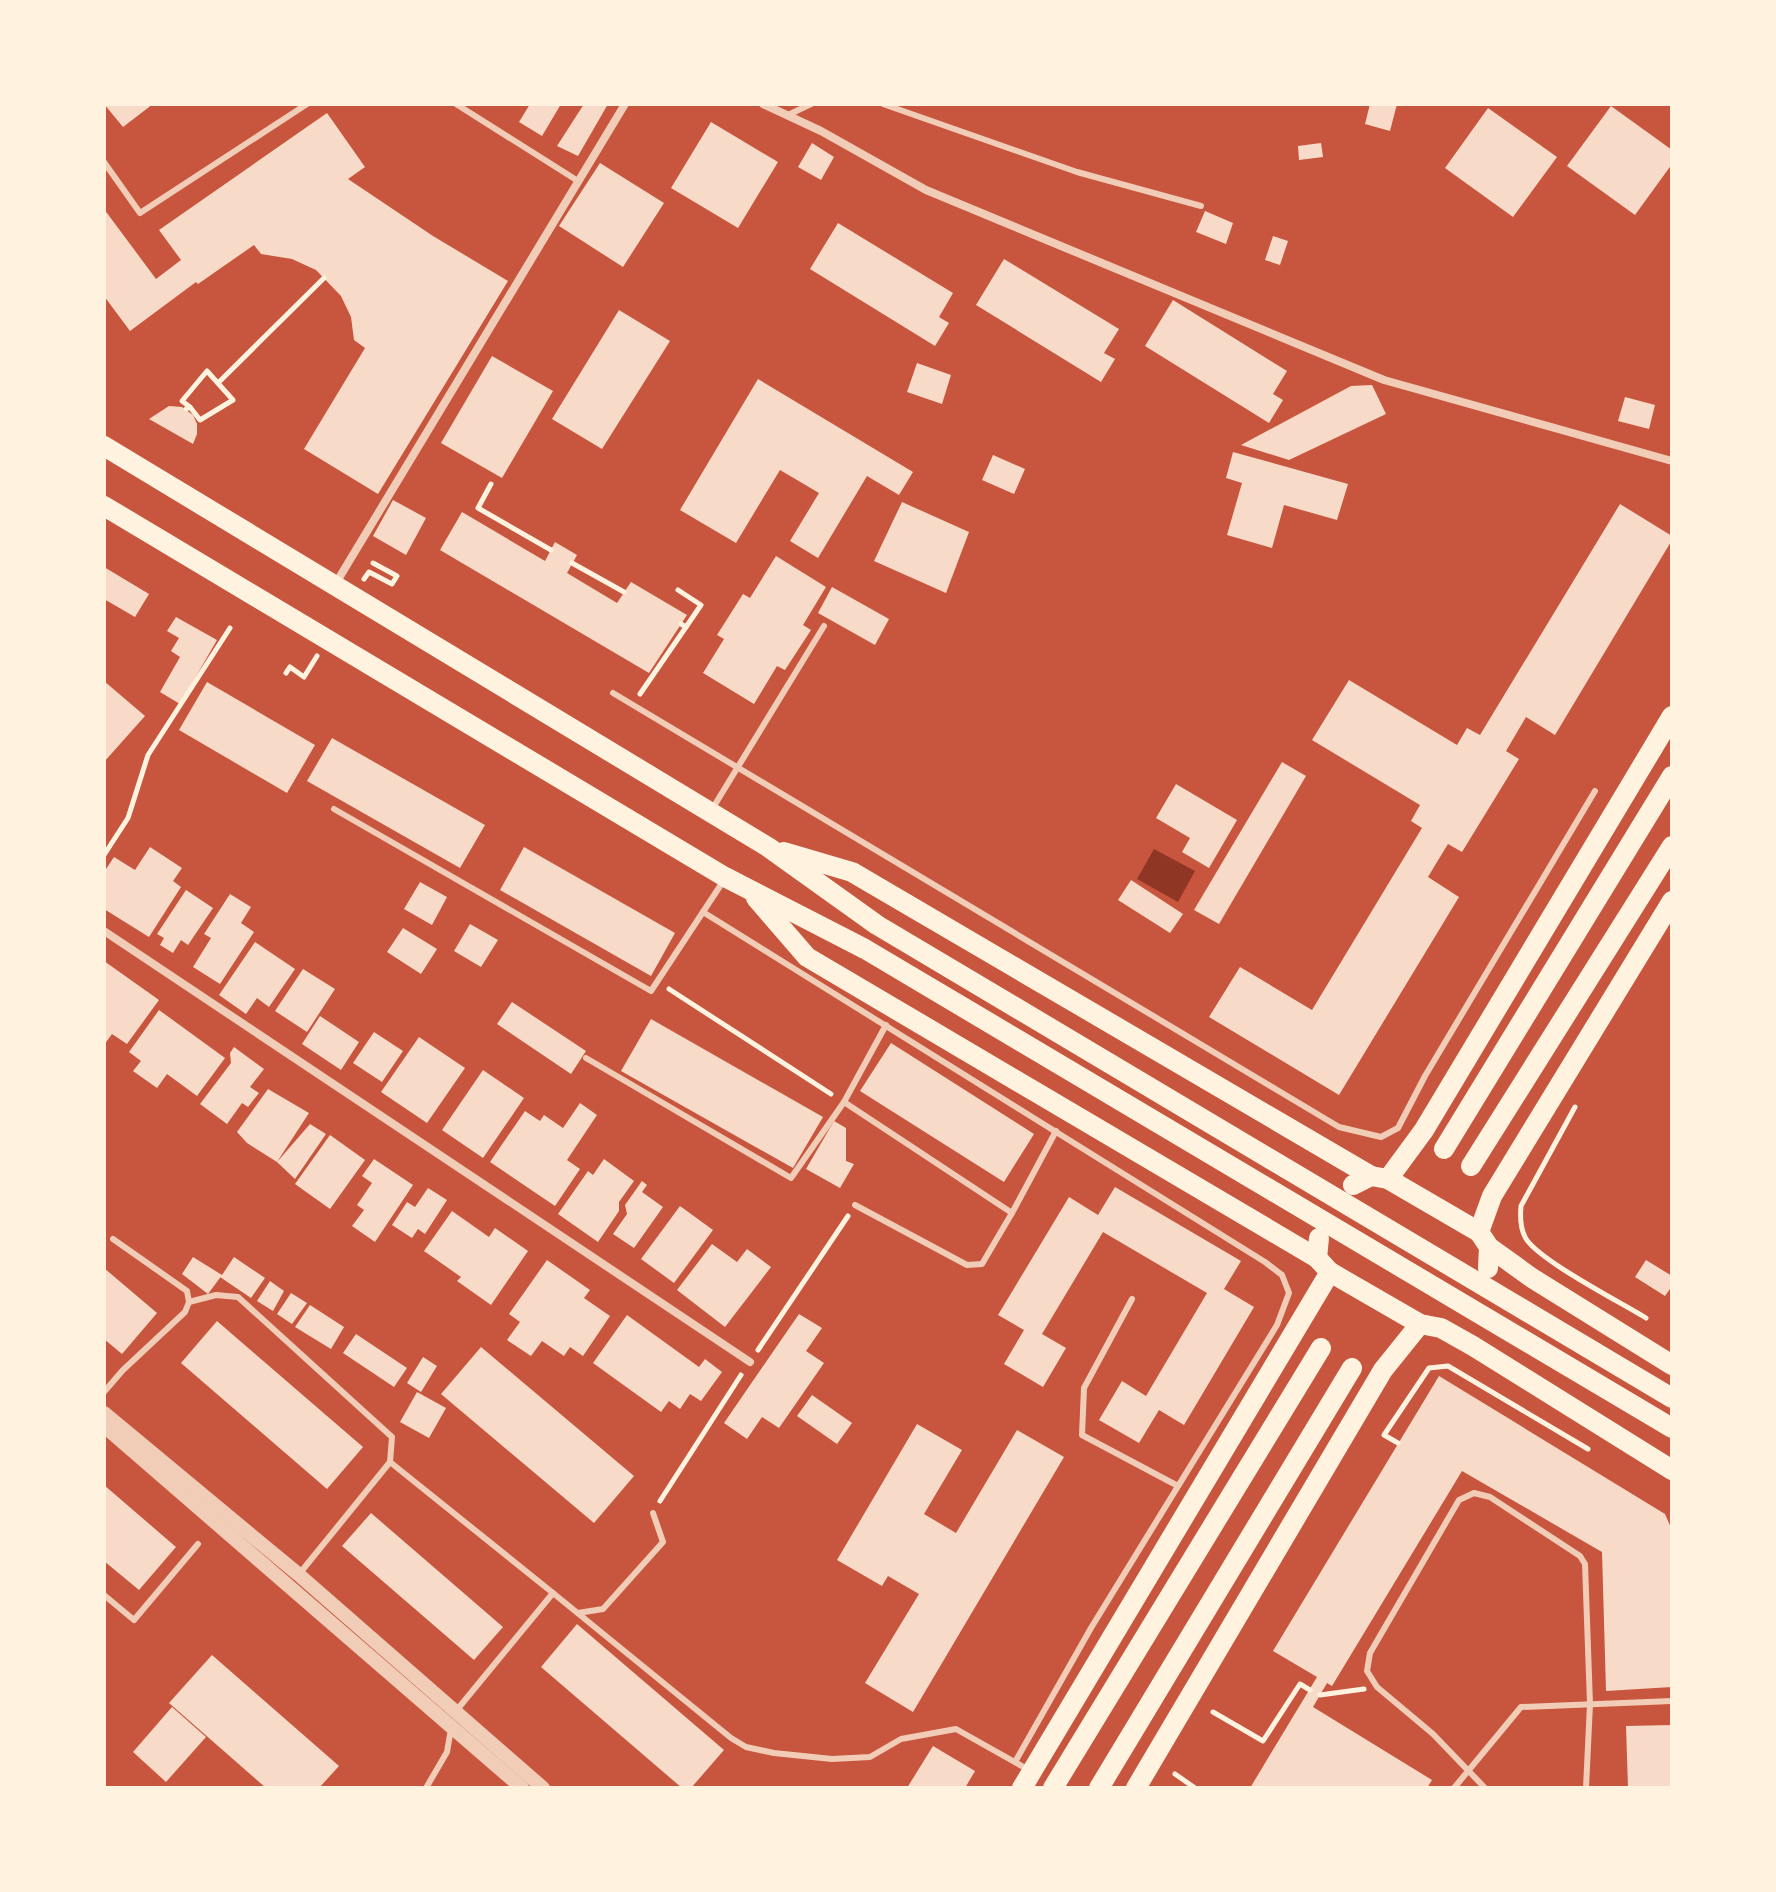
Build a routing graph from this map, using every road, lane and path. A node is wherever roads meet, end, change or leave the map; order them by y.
1 (307, 104) edge
2 (456, 104) edge
3 (625, 104) edge
4 (763, 104) edge
5 (811, 104) edge
6 (883, 104) edge
7 (788, 115) junction
8 (104, 162) edge
9 (578, 181) junction
10 (1201, 206) dead end
11 (324, 278) dead end
12 (218, 383) junction
13 (104, 446) edge
14 (1672, 461) edge
15 (491, 484) dead end
16 (104, 506) edge
17 (551, 550) dead end
18 (373, 563) dead end
19 (572, 563) dead end
20 (369, 572) dead end
21 (334, 586) junction
22 (678, 590) dead end
23 (624, 592) dead end
24 (824, 626) dead end
25 (230, 628) dead end
26 (286, 673) dead end
27 (304, 677) dead end
28 (613, 693) dead end
29 (633, 705) junction
30 (1672, 716) edge
31 (738, 768) junction
32 (1672, 776) edge
33 (1595, 791) dead end
34 (334, 809) dead end
35 (709, 814) junction
36 (1672, 846) edge
37 (768, 847) junction
38 (104, 855) edge
39 (725, 877) junction
40 (748, 889) junction
41 (1672, 901) edge
42 (703, 912) junction
43 (104, 931) edge
44 (658, 982) junction
45 (886, 1025) junction
46 (586, 1058) dead end
47 (844, 1102) junction
48 (1577, 1103) dead end
49 (1056, 1131) junction
50 (1444, 1149) dead end
51 (1471, 1166) dead end
52 (1371, 1180) junction
53 (855, 1205) joint
54 (1012, 1213) junction
55 (113, 1239) dead end
56 (1485, 1249) junction
57 (1322, 1256) junction
58 (1132, 1299) dead end
59 (189, 1302) junction
60 (1646, 1318) dead end
61 (1420, 1324) junction
62 (1321, 1348) dead end
63 (1426, 1356) dead end
64 (750, 1362) junction
65 (1672, 1365) edge
66 (1352, 1368) dead end
67 (1429, 1368) junction
68 (104, 1392) edge
69 (1672, 1398) edge
70 (104, 1413) edge
71 (104, 1426) edge
72 (1672, 1428) edge
73 (1398, 1443) dead end
74 (1588, 1449) dead end
75 (390, 1462) junction
76 (1672, 1470) edge
77 (1178, 1486) junction
78 (653, 1513) joint
79 (198, 1544) dead end
80 (294, 1580) junction
81 (553, 1593) junction
82 (104, 1595) edge
83 (578, 1613) junction
84 (1377, 1687) junction
85 (1310, 1690) dead end
86 (1320, 1695) dead end
87 (1672, 1701) edge
88 (1590, 1704) junction
89 (1213, 1712) dead end
90 (453, 1719) junction
91 (1468, 1770) junction
92 (1023, 1774) edge
93 (1175, 1774) dead end
94 (426, 1788) edge
95 (522, 1788) edge
96 (543, 1788) edge
97 (1053, 1788) edge
98 (1099, 1788) edge
99 (1136, 1788) edge
100 (1195, 1788) edge
101 (1454, 1788) edge
102 (1485, 1788) edge
103 (1586, 1788) edge

1 - 8 lane
2 - 9 lane
3 - 9 street
4 - 7 street
5 - 7 lane
6 - 10 lane
7 - 14 street
9 - 21 street
11 - 12 path
12 - 12 path
13 - 21 main road
15 - 17 path
16 - 39 main road
18 - 20 path
19 - 23 path
21 - 35 main road
22 - 29 path
24 - 31 lane
25 - 38 path
26 - 27 path
28 - 29 lane
29 - 31 lane
30 - 52 main road
31 - 33 lane
31 - 35 lane
32 - 50 main road
34 - 44 lane
35 - 37 main road
36 - 51 main road
37 - 52 main road
37 - 69 main road
39 - 40 main road
39 - 42 lane
40 - 57 main road
40 - 72 main road
41 - 56 main road
42 - 44 lane
42 - 45 lane
43 - 64 street
44 - 47 path
45 - 47 lane
45 - 49 lane
46 - 47 lane
47 - 54 lane
48 - 60 path
49 - 54 lane
49 - 77 lane
52 - 56 main road
53 - 54 lane
53 - 64 path
55 - 59 lane
56 - 65 main road
57 - 61 main road
57 - 92 main road
58 - 77 lane
59 - 68 lane
59 - 75 lane
61 - 76 main road
61 - 99 main road
62 - 97 main road
63 - 67 path
64 - 78 path
66 - 98 main road
67 - 73 path
67 - 74 path
70 - 80 street
71 - 80 street
75 - 80 lane
75 - 81 lane
77 - 92 lane
78 - 83 lane
79 - 82 lane
80 - 90 street
81 - 83 lane
81 - 90 lane
83 - 92 lane
84 - 86 path
84 - 88 lane
84 - 91 lane
85 - 89 path
87 - 88 lane
88 - 91 lane
88 - 103 lane
90 - 94 lane
90 - 95 street
90 - 96 street
91 - 101 lane
91 - 102 lane
93 - 100 path

